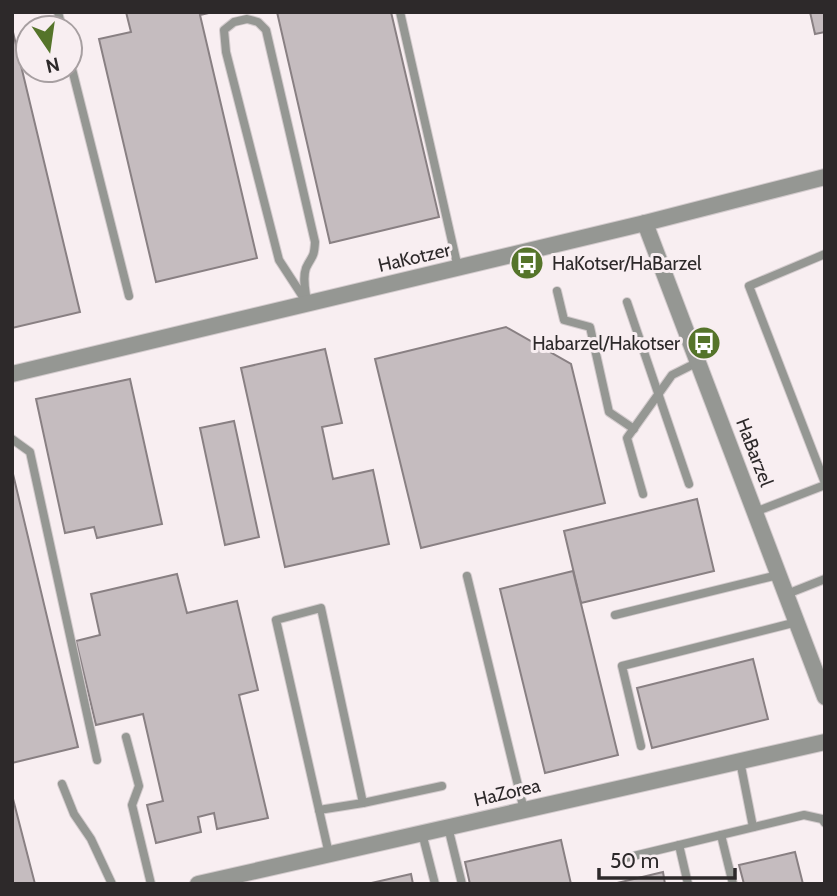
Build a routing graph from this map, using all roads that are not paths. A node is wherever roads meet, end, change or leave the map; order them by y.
1 (400, 12) edge
2 (76, 84) edge
3 (825, 177) edge
4 (645, 223) junction
5 (825, 254) edge
6 (458, 268) junction
7 (557, 291) dead end
8 (129, 296) dead end
9 (627, 302) dead end
10 (307, 303) junction
11 (698, 362) junction
12 (12, 374) edge
13 (658, 394) junction
14 (634, 429) junction
15 (12, 439) edge
16 (689, 484) dead end
17 (825, 484) edge
18 (643, 494) dead end
19 (755, 512) junction
20 (779, 575) junction
21 (467, 576) dead end
22 (825, 579) edge
23 (787, 594) junction
24 (615, 615) dead end
25 (797, 622) junction
26 (825, 697) edge
27 (126, 737) dead end
28 (825, 742) edge
29 (640, 746) dead end
30 (97, 760) dead end
31 (740, 761) junction
32 (62, 784) dead end
33 (442, 786) dead end
34 (363, 803) junction
35 (319, 810) junction
36 (524, 810) junction
37 (825, 823) edge
38 (448, 827) junction
39 (753, 827) junction
40 (422, 833) junction
41 (721, 835) junction
42 (679, 845) junction
43 (329, 854) junction
44 (621, 859) dead end
45 (112, 884) edge
46 (151, 884) edge
47 (198, 884) edge
48 (435, 884) edge
49 (462, 884) edge
50 (688, 884) edge
51 (733, 884) edge

1 - 6 lane
2 - 8 lane
3 - 4 street, HaKotzer
4 - 6 street, HaKotzer
4 - 11 street, HaBarzel
5 - 17 lane
6 - 10 street, HaKotzer
7 - 14 lane
9 - 13 lane
10 - 10 lane
10 - 12 street, HaKotzer
11 - 13 lane
11 - 19 street, HaBarzel
13 - 14 lane
13 - 16 lane
14 - 18 lane
15 - 30 lane
17 - 19 lane
19 - 20 street, HaBarzel
20 - 23 street, HaBarzel
20 - 24 lane
21 - 36 lane
22 - 23 lane
23 - 25 street, HaBarzel
25 - 26 street, HaBarzel
25 - 29 lane
27 - 46 lane
28 - 31 street, HaZorea
31 - 36 street, HaZorea
31 - 39 lane
32 - 45 lane
33 - 34 lane
34 - 35 lane
34 - 35 lane
35 - 43 lane
36 - 38 street, HaZorea
37 - 39 lane
38 - 40 street, HaZorea
38 - 49 lane
39 - 41 lane
40 - 43 street, HaZorea
40 - 48 lane
41 - 42 lane
41 - 51 lane
42 - 44 lane
42 - 50 lane
43 - 47 street, HaZorea

